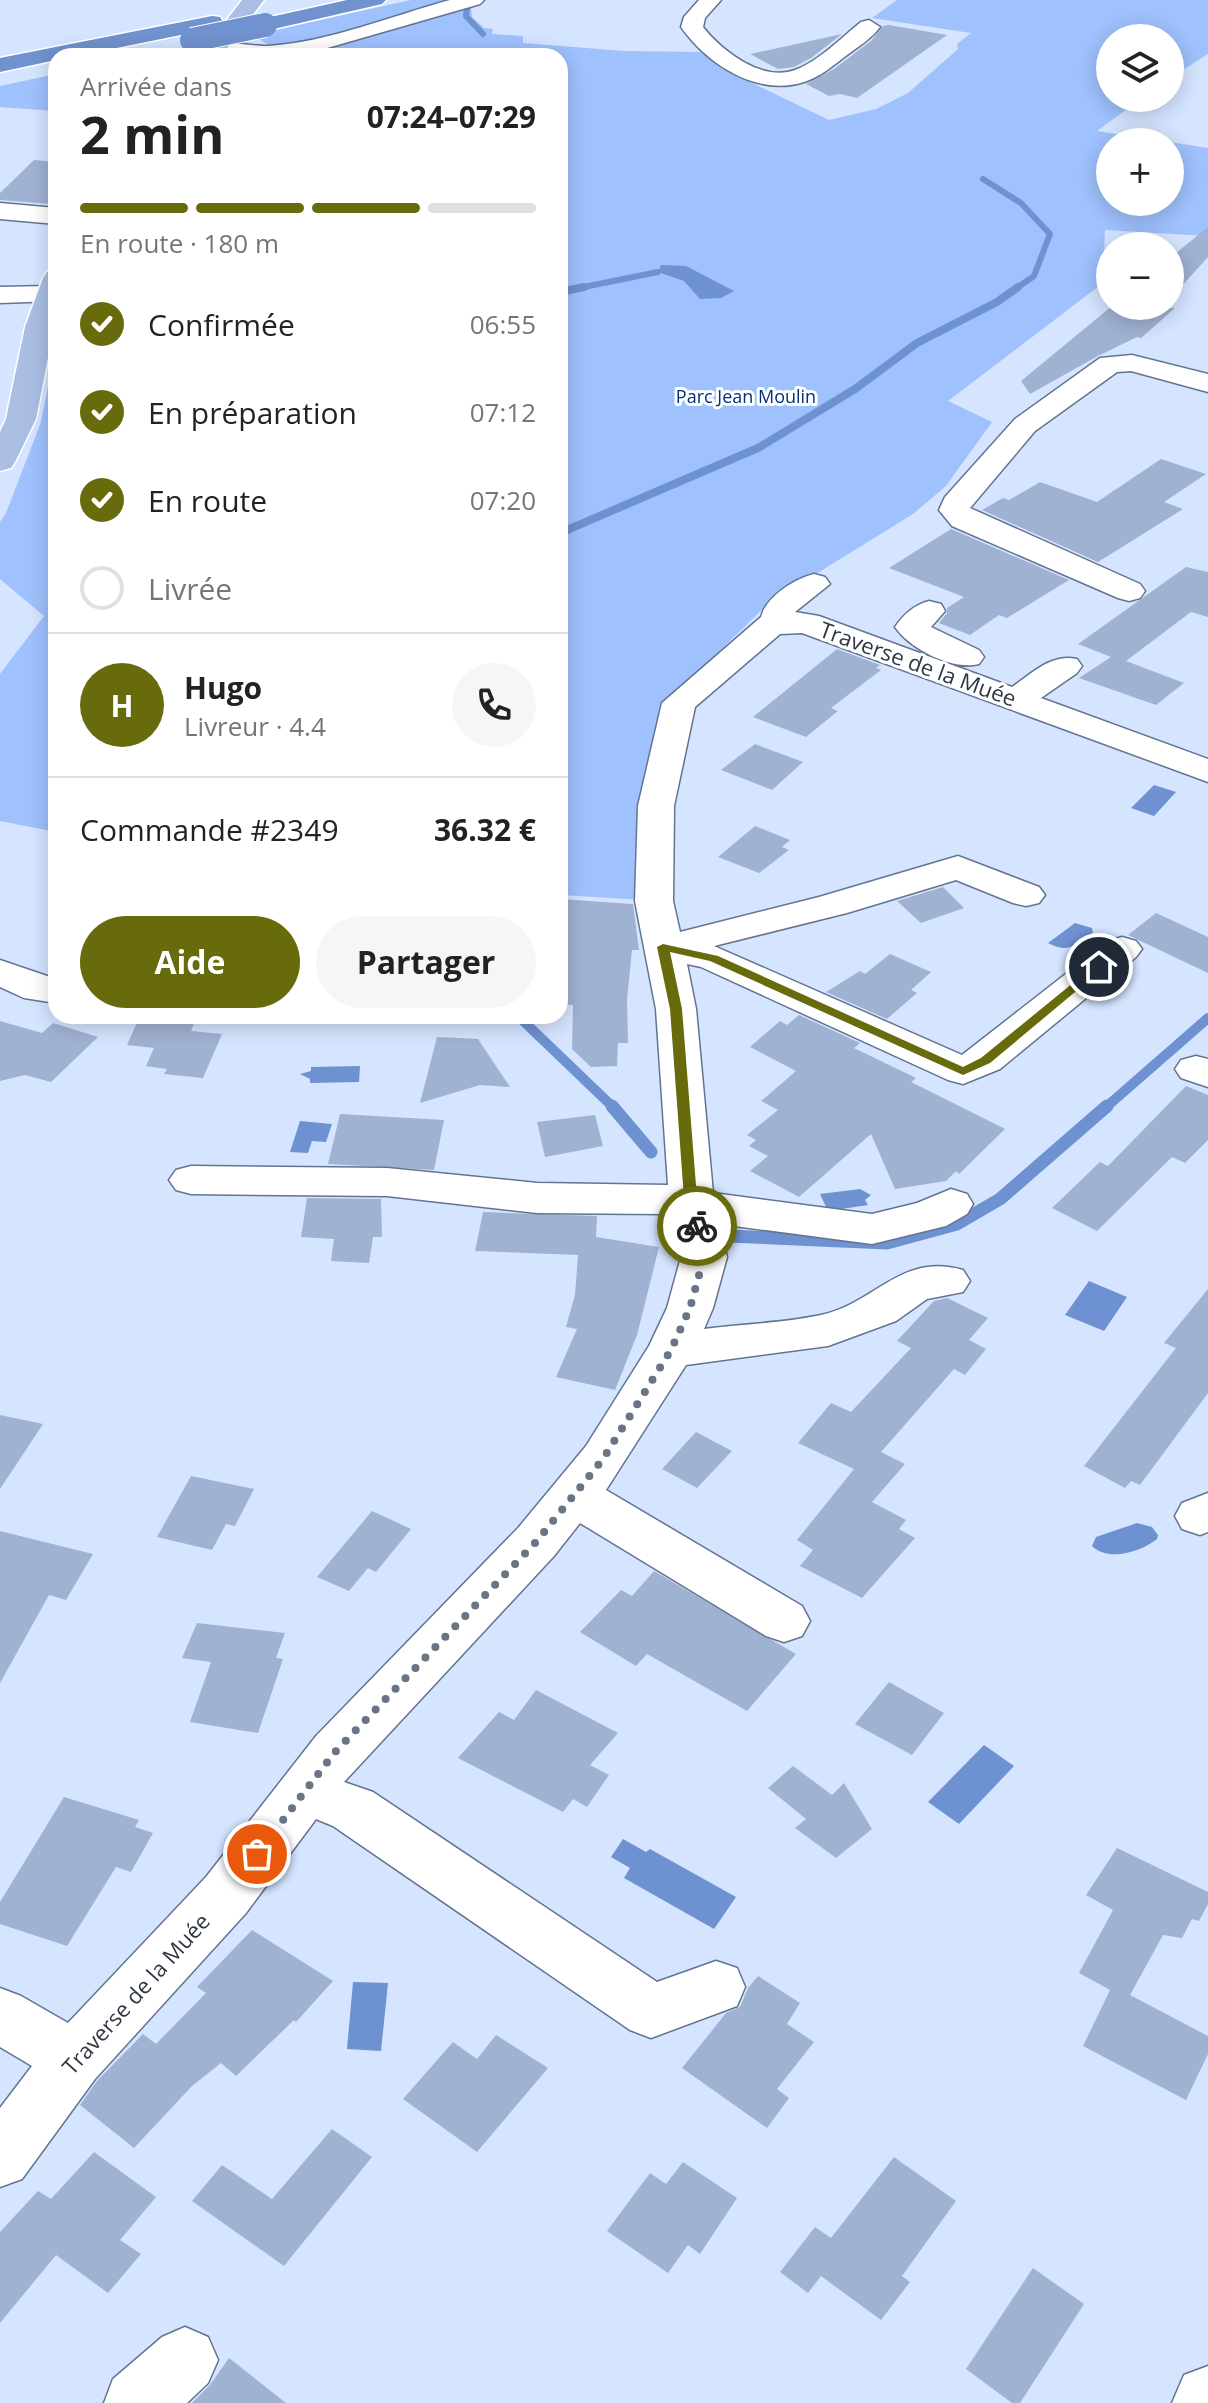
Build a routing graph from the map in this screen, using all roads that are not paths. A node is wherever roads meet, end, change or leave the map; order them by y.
1 (253, 0) edge
2 (315, 0) edge
3 (375, 0) edge
4 (473, 0) edge
5 (710, 0) edge
6 (271, 17) junction
7 (869, 27) dead end
8 (84, 48) edge
9 (155, 48) edge
10 (217, 48) edge
11 (303, 48) edge
12 (48, 55) edge
13 (0, 65) edge
14 (48, 72) edge
15 (0, 81) edge
16 (0, 211) edge
17 (48, 215) edge
18 (0, 295) edge
19 (48, 297) edge
20 (48, 297) edge
21 (48, 301) edge
22 (0, 319) edge
23 (1208, 383) edge
24 (0, 462) edge
25 (814, 584) dead end
26 (1129, 591) dead end
27 (929, 611) dead end
28 (779, 621) junction
29 (1065, 666) dead end
30 (964, 681) junction
31 (1015, 700) junction
32 (1208, 771) edge
33 (1026, 895) dead end
34 (663, 947) junction
35 (1122, 949) dead end
36 (0, 972) edge
37 (48, 990) edge
38 (191, 1180) dead end
39 (951, 1204) dead end
40 (693, 1206) junction
41 (947, 1281) dead end
42 (671, 1350) junction
43 (574, 1495) junction
44 (784, 1621) dead end
45 (305, 1792) junction
46 (716, 1987) dead end
47 (0, 2015) edge
48 (74, 2059) junction
49 (0, 2158) edge
50 (185, 2360) dead end
51 (137, 2403) edge

1 - 10 main road
2 - 6 highway
3 - 6 highway
4 - 11 street
5 - 7 street
6 - 8 highway
6 - 9 highway, bridge
12 - 13 highway
14 - 15 highway
16 - 17 street
18 - 19 street
20 - 22 street
21 - 24 main road
23 - 26 street
25 - 28 street
27 - 30 street
28 - 30 street, Traverse de la Muée
28 - 34 street, Traverse de la Muée
29 - 31 street
30 - 31 street, Traverse de la Muée
31 - 32 street, Traverse de la Muée
33 - 34 street
34 - 35 street
34 - 40 street, Traverse de la Muée
36 - 37 street
38 - 40 street
39 - 40 street
40 - 42 street, Traverse de la Muée
41 - 42 street
42 - 43 street, Traverse de la Muée
43 - 44 street
43 - 45 street, Traverse de la Muée
45 - 46 street
45 - 48 street, Traverse de la Muée
47 - 48 street
48 - 49 street, Traverse de la Muée
50 - 51 street

